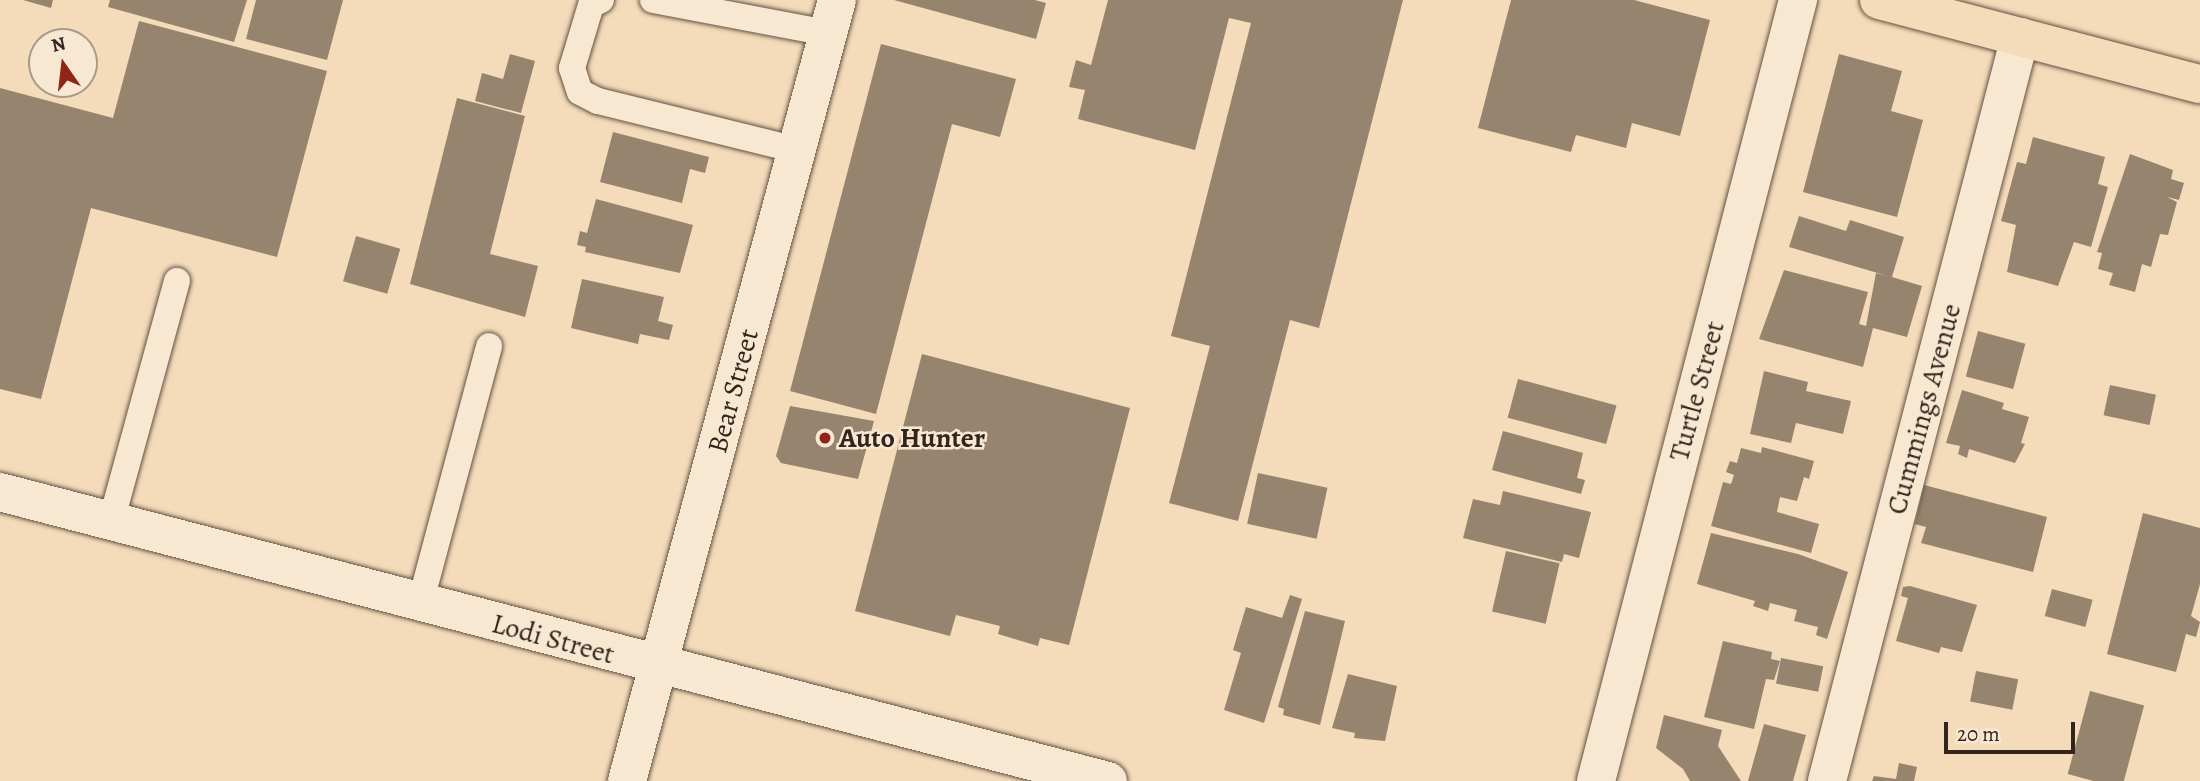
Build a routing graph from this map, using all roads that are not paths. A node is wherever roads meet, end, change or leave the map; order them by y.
1 (601, 0) edge
2 (653, 0) edge
3 (1798, 0) edge
4 (1880, 0) edge
5 (832, 16) edge
6 (2020, 37) junction
7 (2200, 84) edge
8 (797, 150) junction
9 (177, 281) dead end
10 (489, 346) dead end
11 (0, 492) edge
12 (111, 522) junction
13 (420, 604) junction
14 (660, 668) junction
15 (627, 781) edge
16 (1108, 781) edge
17 (1596, 781) edge
18 (1827, 781) edge

1 - 8 lane
2 - 5 lane
3 - 17 street, Turtle Street
4 - 6 main road
5 - 8 street, Bear Street
6 - 7 main road
6 - 18 street, Cummings Avenue
8 - 14 street, Bear Street
9 - 12 lane
10 - 13 lane
11 - 12 street, Lodi Street
12 - 13 street, Lodi Street
13 - 14 street, Lodi Street
14 - 15 street, Bear Street
14 - 16 street, Lodi Street

